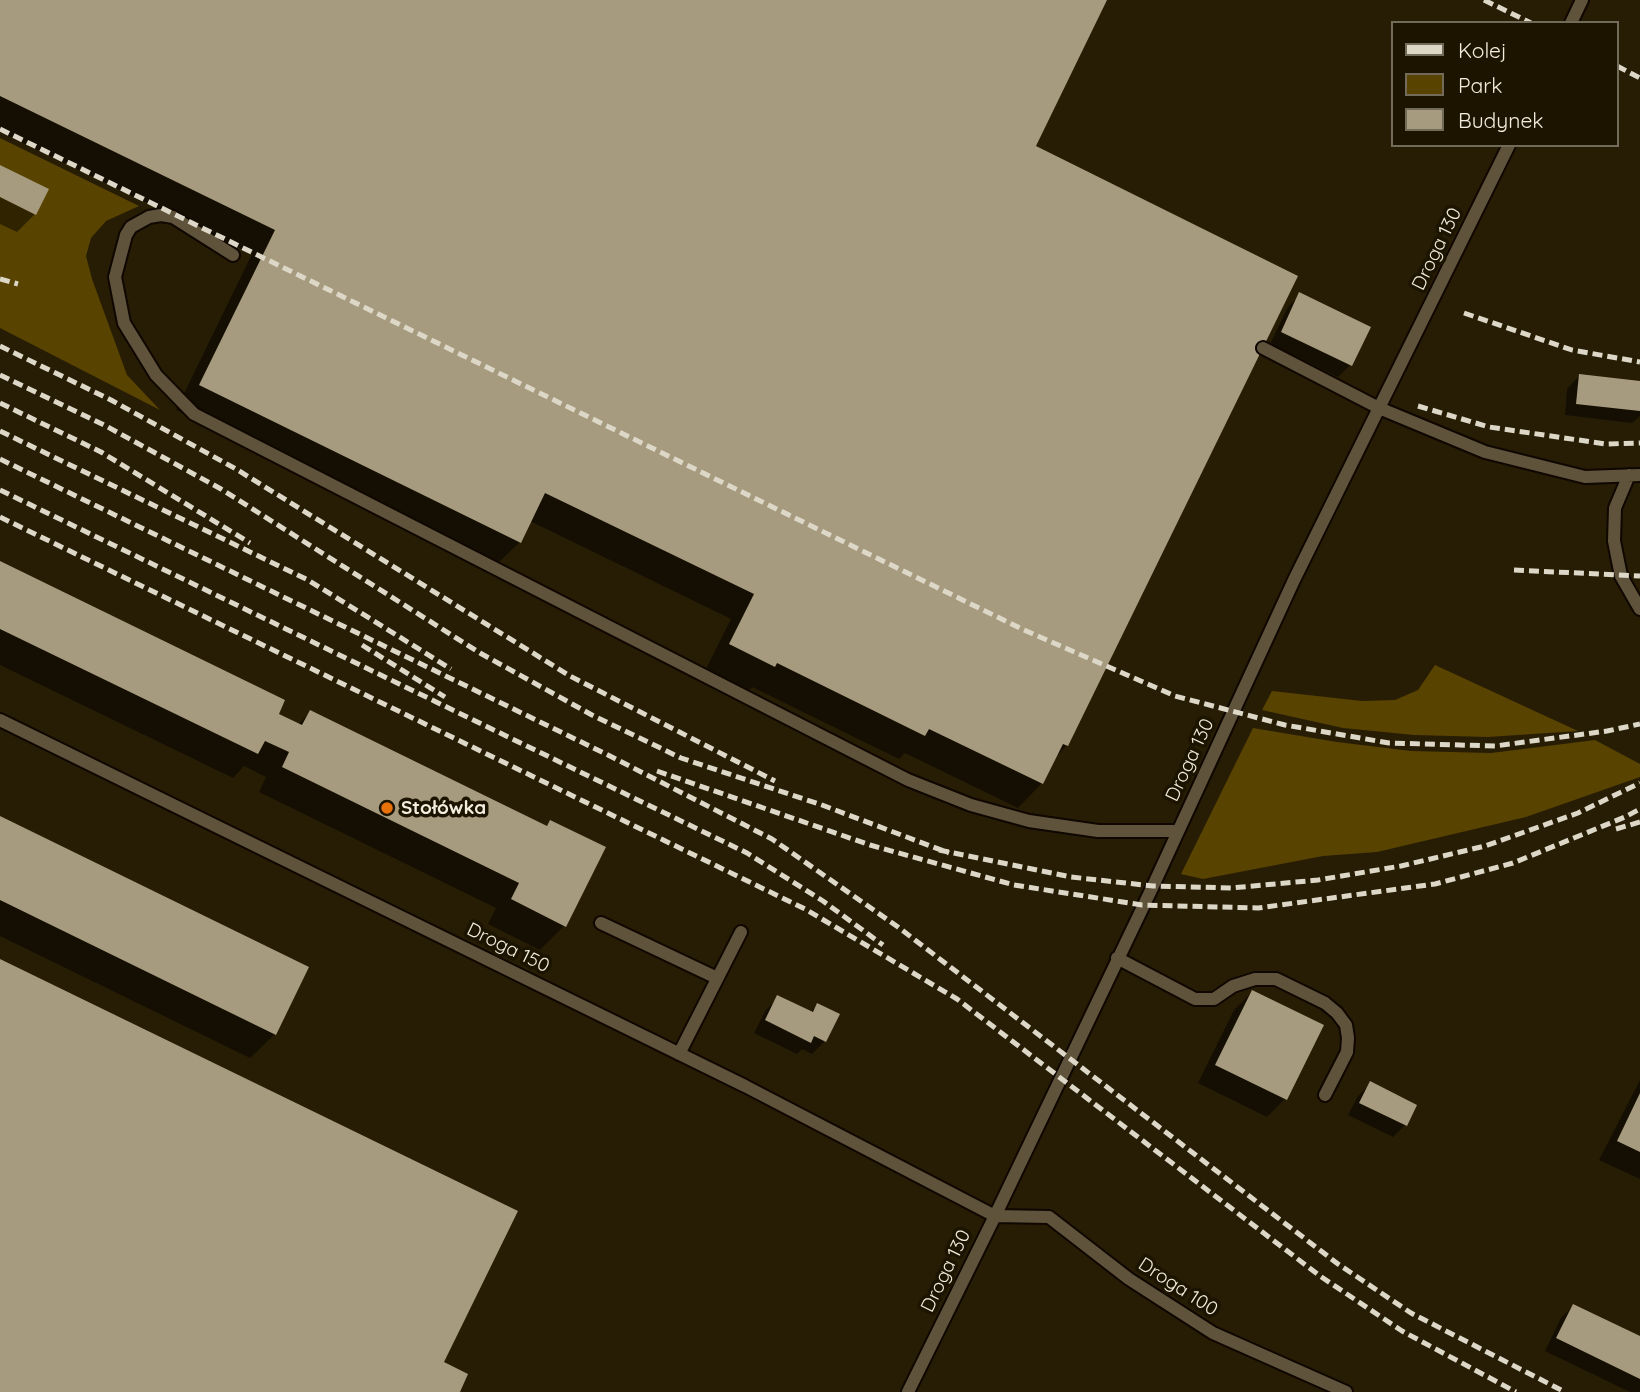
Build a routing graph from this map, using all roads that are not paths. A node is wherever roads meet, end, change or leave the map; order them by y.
1 (1582, 0) edge
2 (1572, 21) edge
3 (1509, 147) edge
4 (233, 255) dead end
5 (1263, 348) dead end
6 (1379, 408) junction
7 (1635, 475) edge
8 (1640, 608) edge
9 (0, 720) edge
10 (1178, 831) junction
11 (601, 923) dead end
12 (741, 932) dead end
13 (1117, 958) junction
14 (717, 978) junction
15 (679, 1054) junction
16 (1325, 1095) dead end
17 (995, 1216) junction
18 (908, 1392) edge
19 (1346, 1392) edge

1 - 2 lane
3 - 6 lane, Droga 130
4 - 10 lane
5 - 6 lane
6 - 7 lane
6 - 10 lane, Droga 130
7 - 8 lane
9 - 15 lane, Droga 150
10 - 13 lane, Droga 130
11 - 14 lane
12 - 14 lane
13 - 16 lane
13 - 17 lane, Droga 130
14 - 15 lane
15 - 17 lane, Droga 150
17 - 18 lane, Droga 130
17 - 19 lane, Droga 100

